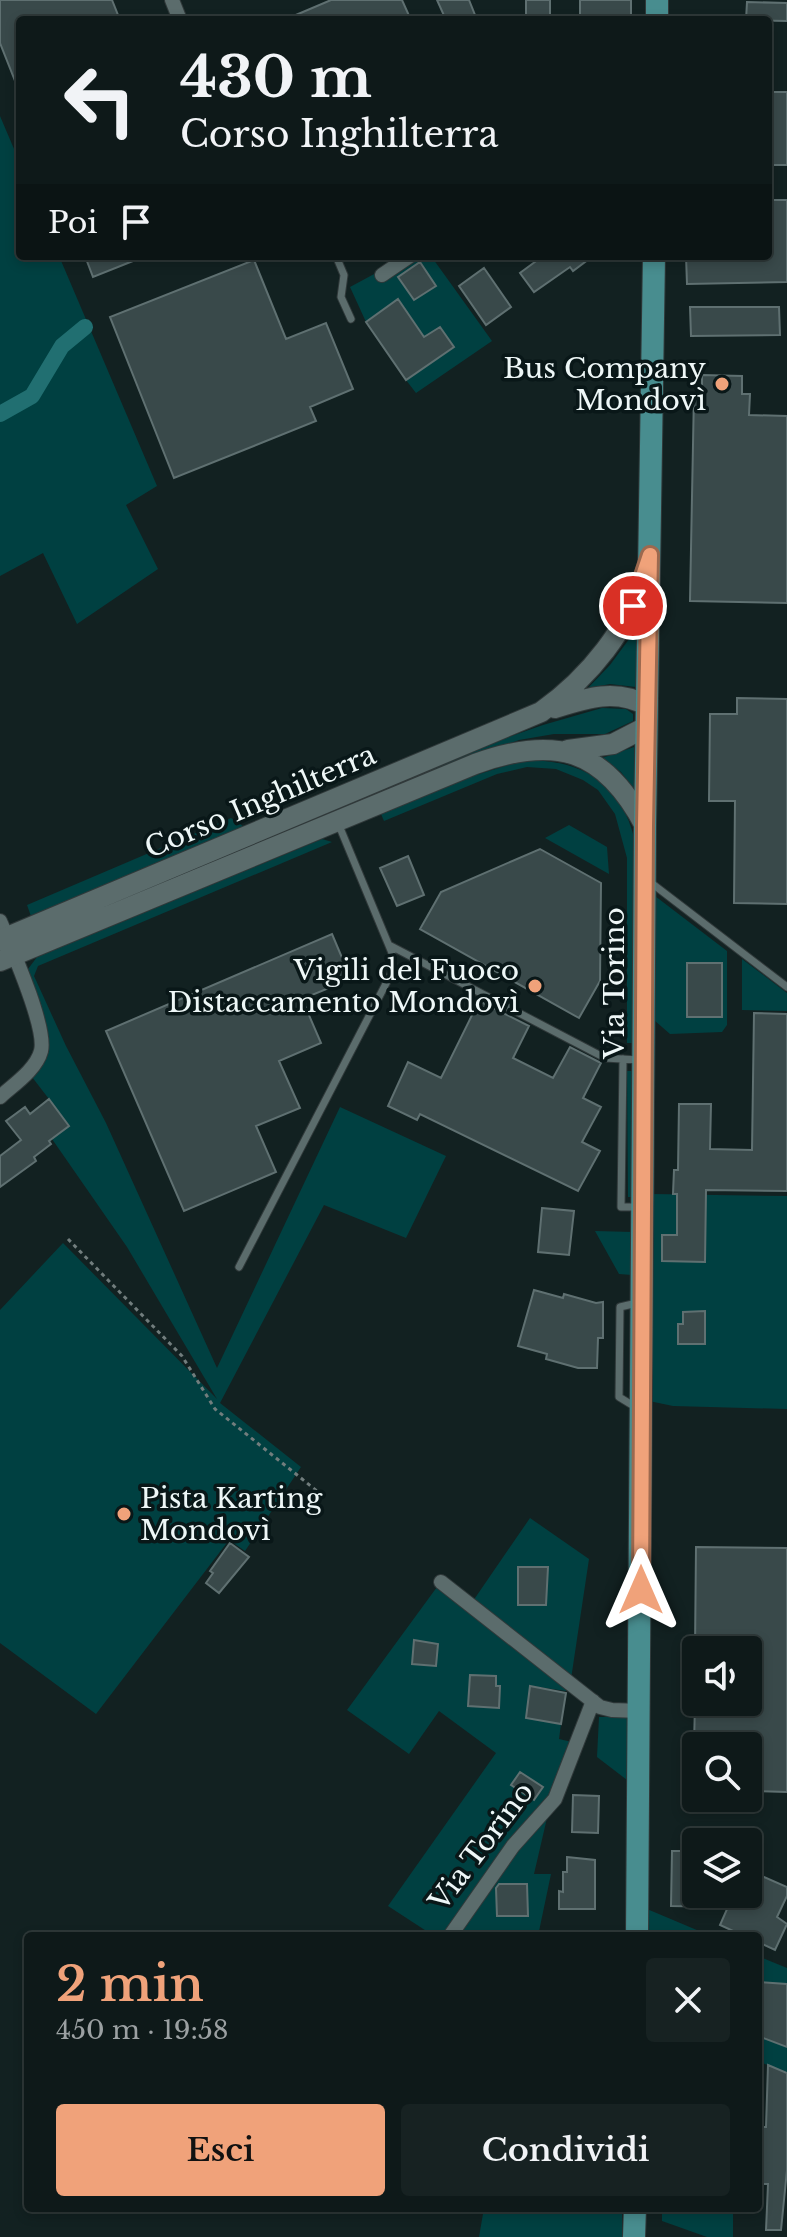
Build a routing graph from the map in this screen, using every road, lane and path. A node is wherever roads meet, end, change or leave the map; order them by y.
1 (338, 260) edge
2 (404, 260) edge
3 (654, 260) edge
4 (382, 275) dead end
5 (351, 319) dead end
6 (650, 555) junction
7 (541, 712) junction
8 (647, 717) junction
9 (560, 751) junction
10 (333, 812) junction
11 (645, 826) junction
12 (645, 878) junction
13 (4, 943) edge
14 (389, 945) junction
15 (787, 987) edge
16 (633, 1060) junction
17 (0, 1097) edge
18 (68, 1239) dead end
19 (239, 1267) dead end
20 (322, 1495) dead end
21 (441, 1582) dead end
22 (593, 1701) junction
23 (640, 1711) junction
24 (453, 1932) edge
25 (637, 1932) edge
26 (636, 2212) edge
27 (639, 2235) edge

1 - 5 lane
2 - 4 street
3 - 6 main road, Via Torino
6 - 7 street, Corso Inghilterra
6 - 8 main road, Via Torino
7 - 8 street, Corso Inghilterra
7 - 10 street, Corso Inghilterra
8 - 9 street, Corso Inghilterra
8 - 11 main road, Via Torino
9 - 10 street, Corso Inghilterra
9 - 11 street, Corso Inghilterra
10 - 13 street, Corso Inghilterra
10 - 14 lane, Corso Inghilterra
11 - 12 main road, Via Torino
12 - 15 lane
12 - 16 main road, Via Torino
13 - 17 street
14 - 16 lane
14 - 19 lane
16 - 23 main road, Via Torino
18 - 20 path
21 - 22 street
22 - 23 street
22 - 24 street, Via Torino
23 - 25 main road, Via Torino
26 - 27 main road

